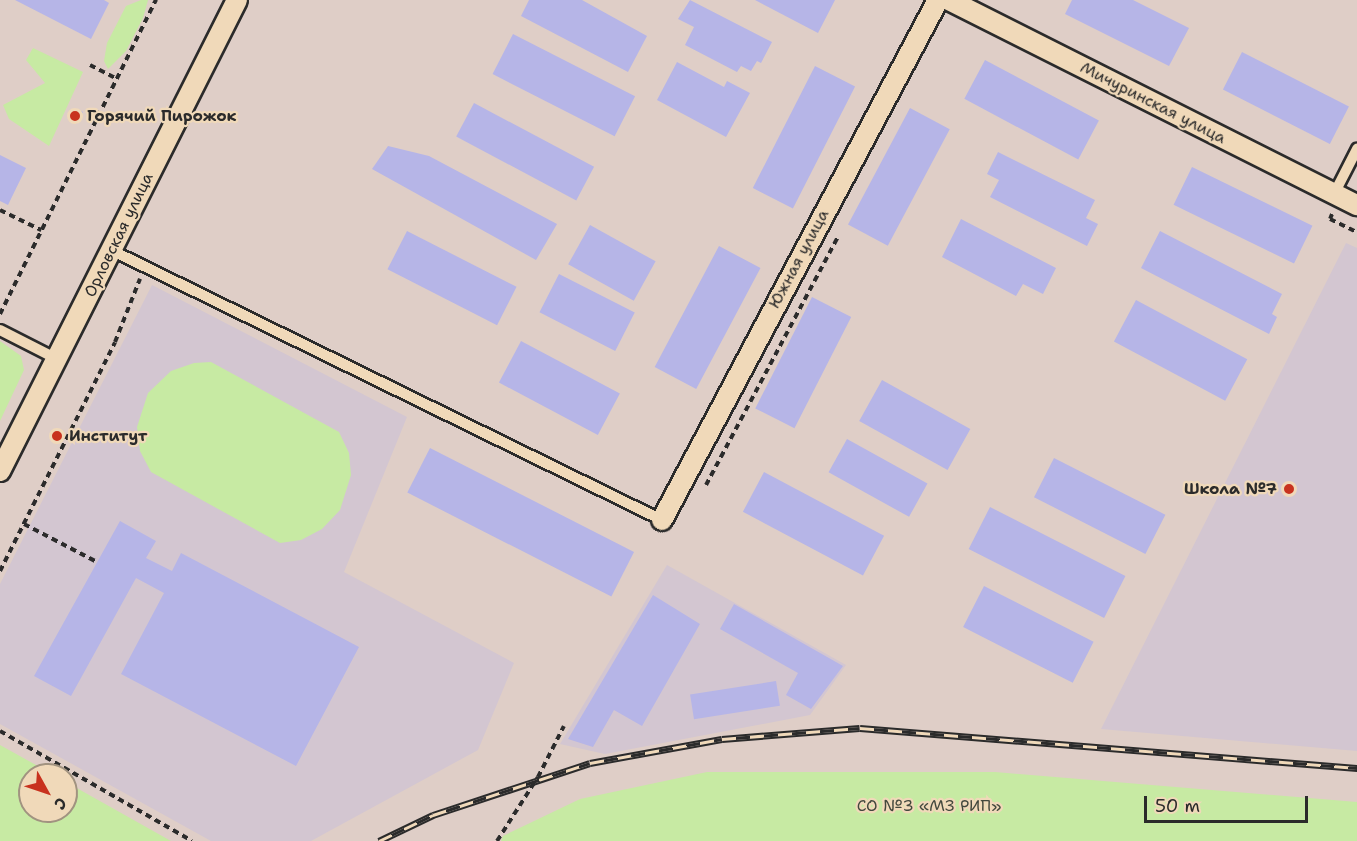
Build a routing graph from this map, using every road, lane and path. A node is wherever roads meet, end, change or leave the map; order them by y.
1 (156, 0) edge
2 (237, 0) edge
3 (938, 0) edge
4 (949, 0) edge
5 (90, 65) dead end
6 (116, 78) junction
7 (1357, 149) edge
8 (1343, 201) edge
9 (0, 210) edge
10 (41, 230) junction
11 (842, 230) dead end
12 (1357, 232) edge
13 (111, 250) junction
14 (142, 274) dead end
15 (0, 314) edge
16 (0, 330) edge
17 (57, 359) junction
18 (0, 471) edge
19 (702, 492) dead end
20 (662, 520) joint
21 (24, 524) junction
22 (97, 562) dead end
23 (0, 571) edge
24 (564, 726) dead end
25 (0, 731) edge
26 (192, 841) edge
27 (497, 841) edge

1 - 6 path
2 - 13 street, Орловская улица
3 - 20 street, Южная улица
4 - 8 street, Мичуринская улица
5 - 6 path
6 - 10 path
7 - 8 lane
8 - 12 path
9 - 10 path
10 - 15 path
11 - 19 path
13 - 17 street, Орловская улица
13 - 20 lane
14 - 21 path
16 - 17 lane
17 - 18 street, Орловская улица
21 - 22 path
21 - 23 path
24 - 27 path
25 - 26 path

